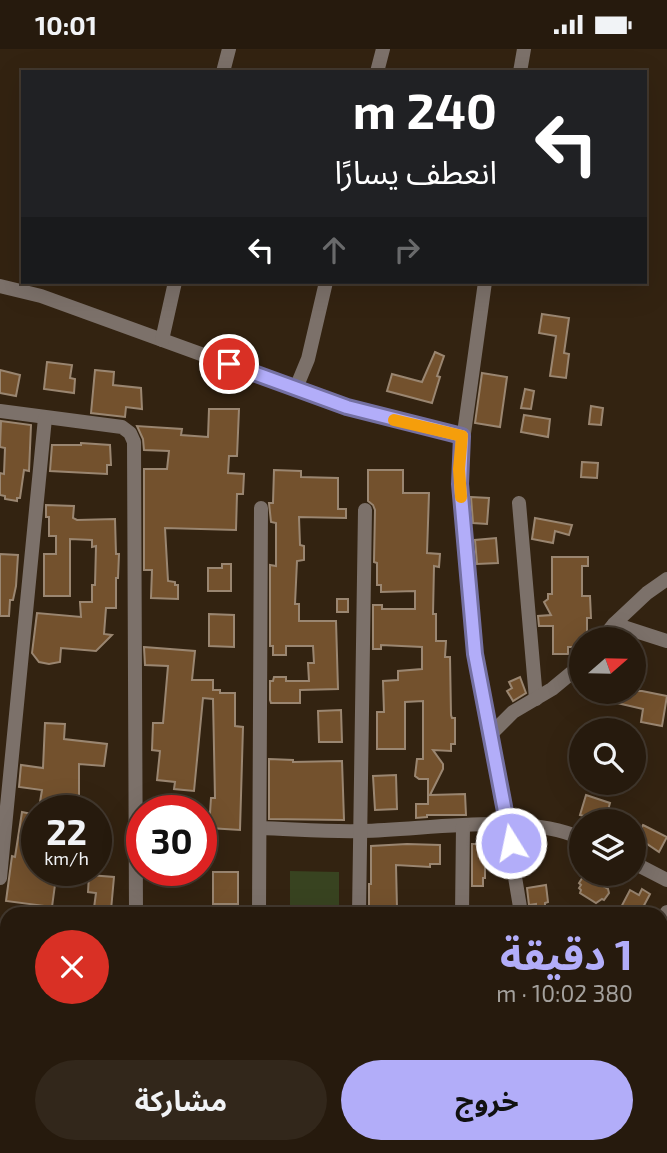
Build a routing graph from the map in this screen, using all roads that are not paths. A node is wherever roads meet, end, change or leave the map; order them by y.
1 (229, 49) edge
2 (383, 49) edge
3 (524, 49) edge
4 (224, 70) edge
5 (378, 70) edge
6 (520, 70) edge
7 (176, 284) edge
8 (326, 284) edge
9 (485, 284) edge
10 (0, 286) edge
11 (162, 340) junction
12 (296, 388) junction
13 (0, 411) edge
14 (45, 418) junction
15 (462, 436) junction
16 (519, 503) dead end
17 (261, 507) dead end
18 (365, 510) dead end
19 (667, 579) edge
20 (614, 624) junction
21 (612, 627) edge
22 (667, 641) edge
23 (569, 675) edge
24 (537, 699) junction
25 (491, 734) junction
26 (507, 824) junction
27 (463, 826) junction
28 (260, 828) junction
29 (360, 831) junction
30 (569, 835) edge
31 (646, 869) edge
32 (0, 878) edge
33 (667, 880) edge
34 (136, 907) edge
35 (259, 907) edge
36 (359, 907) edge
37 (462, 907) edge
38 (520, 907) edge

1 - 4 street
2 - 5 street
3 - 6 street
7 - 11 street
8 - 12 street
9 - 15 street
10 - 11 street
11 - 12 street
12 - 15 street
13 - 14 street
14 - 32 street
14 - 34 street
15 - 25 street
16 - 24 street
17 - 28 street
18 - 29 street
19 - 20 street
20 - 21 street
20 - 22 street
23 - 24 street
24 - 25 street
25 - 26 street
26 - 27 street
26 - 30 street
26 - 38 street
27 - 29 street
27 - 37 street
28 - 29 street
28 - 35 street
29 - 36 street
31 - 33 street

